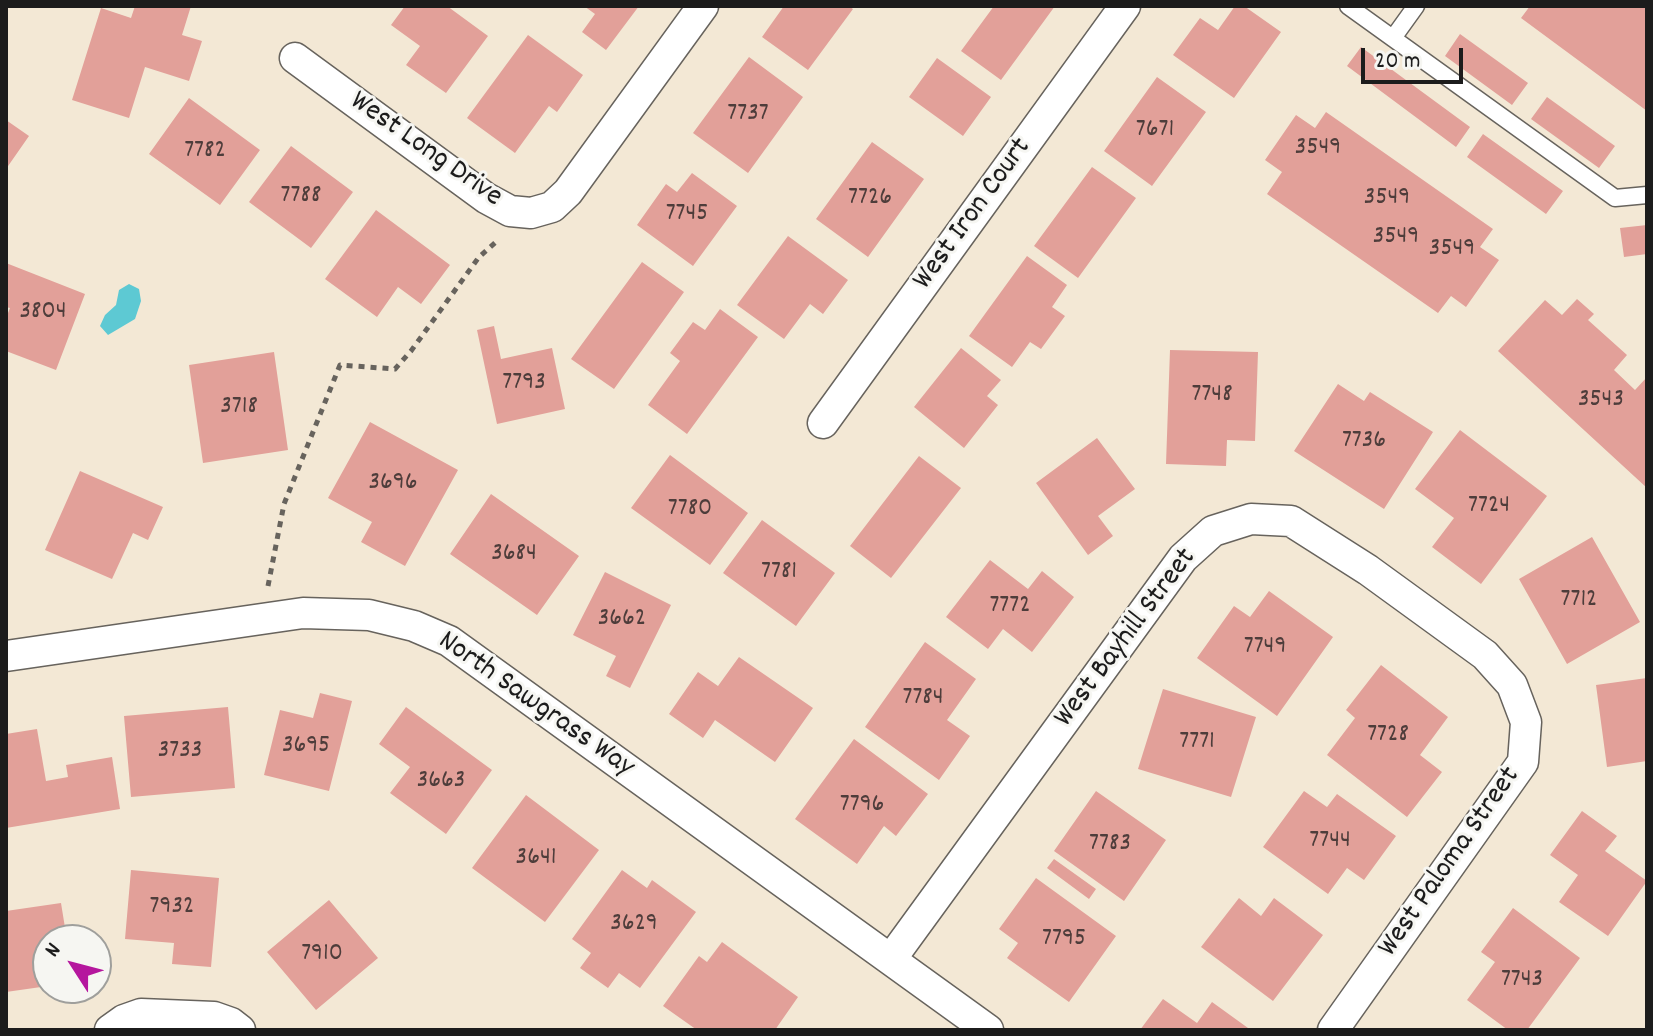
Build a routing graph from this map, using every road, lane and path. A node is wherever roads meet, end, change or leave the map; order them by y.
1 (703, 6) edge
2 (1125, 6) edge
3 (1348, 6) edge
4 (1416, 6) edge
5 (1393, 38) junction
6 (295, 58) dead end
7 (1647, 195) edge
8 (479, 257) dead end
9 (823, 423) dead end
10 (262, 618) junction
11 (6, 656) edge
12 (1512, 685) joint
13 (891, 959) junction
14 (110, 1030) edge
15 (240, 1030) edge
16 (988, 1030) edge
17 (1333, 1030) edge

1 - 6 street, West Long Drive
2 - 9 street, West Iron Court
3 - 5 lane
4 - 5 lane
5 - 7 lane
8 - 10 path
10 - 11 street, North Sawgrass Way
10 - 13 street, North Sawgrass Way
12 - 13 street, West Bayhill Street
12 - 17 street, West Paloma Street
13 - 16 street, North Sawgrass Way
14 - 15 street

